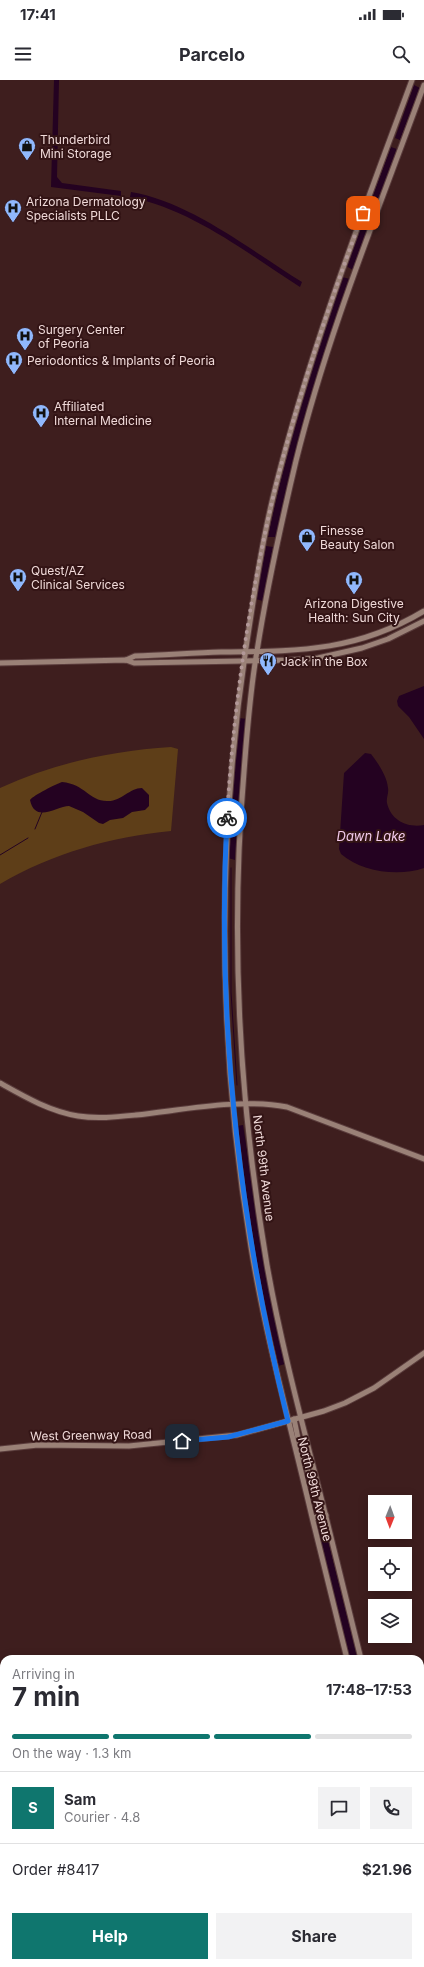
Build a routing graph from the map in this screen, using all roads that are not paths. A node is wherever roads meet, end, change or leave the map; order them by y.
1 (412, 80) edge
2 (424, 85) edge
3 (424, 611) edge
4 (424, 621) edge
5 (251, 652) junction
6 (126, 660) junction
7 (250, 661) junction
8 (0, 663) edge
9 (0, 1083) edge
10 (246, 1104) junction
11 (232, 1105) junction
12 (424, 1160) edge
13 (424, 1353) edge
14 (300, 1418) junction
15 (294, 1419) junction
16 (288, 1421) junction
17 (0, 1449) edge
18 (317, 1483) junction
19 (326, 1515) junction
20 (313, 1518) junction
21 (346, 1655) edge
22 (360, 1655) edge

1 - 5 main road, North 99th Avenue
2 - 5 main road, North 99th Avenue
3 - 5 main road
4 - 7 main road
5 - 6 main road
5 - 7 main road, North 99th Avenue
5 - 7 main road, North 99th Avenue
6 - 7 main road
6 - 8 main road
7 - 10 main road, North 99th Avenue
7 - 11 main road, North 99th Avenue
9 - 11 main road
10 - 11 main road
10 - 12 main road
10 - 14 main road, North 99th Avenue
11 - 16 main road, North 99th Avenue
13 - 14 main road, West Greenway Road
14 - 15 main road, West Greenway Road
14 - 18 main road, North 99th Avenue
15 - 16 main road, West Greenway Road
15 - 18 main road, North 99th Avenue
16 - 17 main road, West Greenway Road
16 - 20 main road, North 99th Avenue
18 - 19 main road, North 99th Avenue
19 - 20 main road
19 - 22 main road, North 99th Avenue
20 - 21 main road, North 99th Avenue

